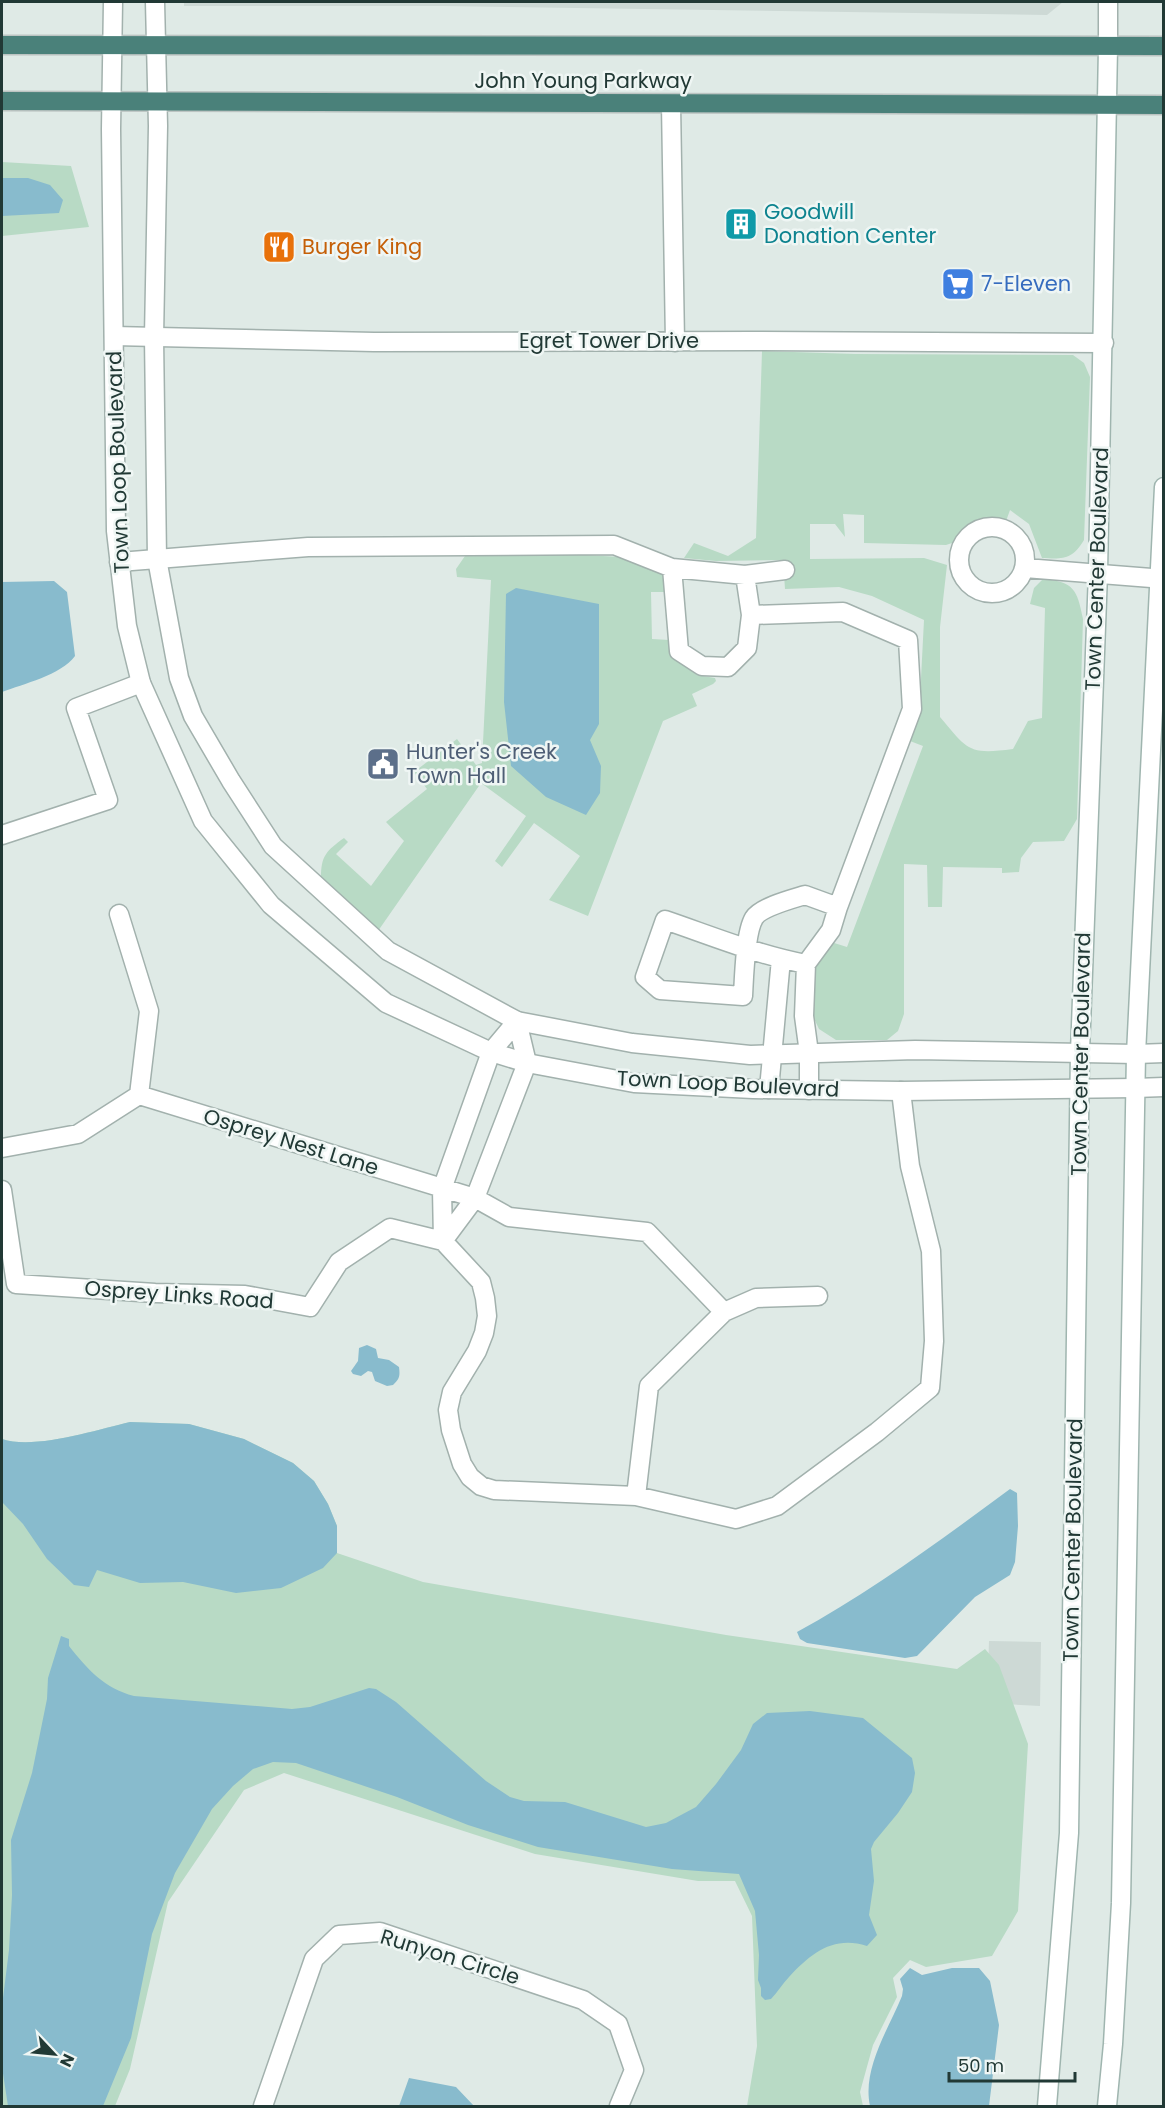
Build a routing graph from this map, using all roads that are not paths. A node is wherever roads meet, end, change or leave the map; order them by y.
1 (113, 2) edge
2 (155, 2) edge
3 (1108, 2) edge
4 (2, 45) edge
5 (112, 45) junction
6 (156, 45) junction
7 (1164, 46) edge
8 (1108, 47) junction
9 (2, 101) edge
10 (112, 101) junction
11 (158, 101) junction
12 (671, 104) junction
13 (1107, 105) junction
14 (1164, 105) edge
15 (114, 336) junction
16 (154, 338) junction
17 (675, 342) junction
18 (1104, 343) junction
19 (1164, 487) edge
20 (157, 559) junction
21 (119, 562) junction
22 (672, 568) junction
23 (1024, 568) dead end
24 (785, 570) dead end
25 (1098, 573) junction
26 (745, 575) junction
27 (1162, 578) edge
28 (751, 615) junction
29 (141, 683) junction
30 (2, 835) edge
31 (838, 907) junction
32 (119, 914) dead end
33 (746, 947) junction
34 (781, 959) junction
35 (806, 964) junction
36 (517, 1021) junction
37 (491, 1052) junction
38 (1080, 1052) junction
39 (809, 1053) junction
40 (1164, 1053) edge
41 (772, 1054) junction
42 (1136, 1054) junction
43 (527, 1063) junction
44 (1164, 1087) edge
45 (1135, 1088) junction
46 (769, 1089) junction
47 (1080, 1089) junction
48 (809, 1090) junction
49 (900, 1091) junction
50 (139, 1095) junction
51 (2, 1148) edge
52 (442, 1189) junction
53 (2, 1190) edge
54 (475, 1198) junction
55 (442, 1241) junction
56 (818, 1296) dead end
57 (724, 1312) junction
58 (636, 1496) junction
59 (263, 2106) edge
60 (619, 2106) edge
61 (1047, 2106) edge
62 (1107, 2106) edge

1 - 5 street, Town Loop Boulevard
2 - 6 street, Town Loop Boulevard
3 - 8 street, Town Center Boulevard
4 - 5 highway, John Young Parkway
5 - 6 highway, John Young Parkway
5 - 10 street, Town Loop Boulevard
6 - 8 highway, John Young Parkway
6 - 11 street, Town Loop Boulevard
7 - 8 highway, John Young Parkway
8 - 13 street, Town Center Boulevard
9 - 10 highway, John Young Parkway
10 - 11 highway, John Young Parkway
10 - 15 street, Town Loop Boulevard
11 - 12 highway, John Young Parkway
11 - 16 street, Town Loop Boulevard
12 - 13 highway, John Young Parkway
12 - 17 street
13 - 14 highway, John Young Parkway
13 - 18 street, Town Center Boulevard
15 - 16 street, Egret Tower Drive
15 - 21 street, Town Loop Boulevard
16 - 17 street, Egret Tower Drive
16 - 20 street, Town Loop Boulevard
17 - 18 street, Egret Tower Drive
18 - 25 street, Town Center Boulevard
19 - 27 street
20 - 21 street
20 - 22 street
20 - 36 street, Town Loop Boulevard
21 - 29 street, Town Loop Boulevard
22 - 26 street
22 - 28 street
23 - 25 street
24 - 26 street
25 - 27 street
25 - 38 street, Town Center Boulevard
26 - 28 street
27 - 42 street
28 - 31 street
29 - 30 street
29 - 37 street, Town Loop Boulevard
31 - 33 street
31 - 35 street
32 - 50 street
33 - 33 street
33 - 34 street
34 - 35 street
34 - 41 street
35 - 39 street
36 - 37 street
36 - 41 street, Town Loop Boulevard
36 - 43 street
37 - 43 street, Town Loop Boulevard
37 - 52 street
38 - 39 street, Town Loop Boulevard
38 - 42 street, Town Loop Boulevard
38 - 47 street, Town Center Boulevard
39 - 41 street, Town Loop Boulevard
39 - 48 street
40 - 42 street, Town Loop Boulevard
41 - 46 street
42 - 45 street
43 - 46 street, Town Loop Boulevard
43 - 54 street
44 - 45 street, Town Loop Boulevard
45 - 47 street, Town Loop Boulevard
45 - 62 street
46 - 48 street, Town Loop Boulevard
47 - 49 street, Town Loop Boulevard
47 - 61 street, Town Center Boulevard
48 - 49 street, Town Loop Boulevard
49 - 58 street
50 - 51 street
50 - 52 street, Osprey Nest Lane
52 - 54 street, Osprey Nest Lane
52 - 55 street
53 - 55 street, Osprey Links Road
54 - 55 street
54 - 57 street, Osprey Nest Lane
55 - 58 street
56 - 57 street
57 - 58 street
59 - 60 street, Runyon Circle

